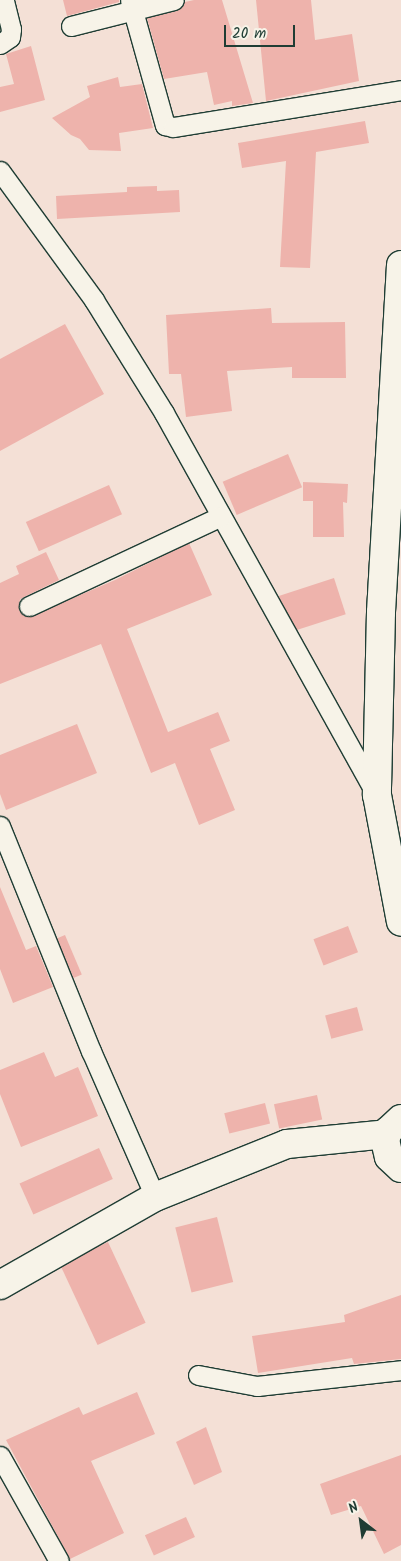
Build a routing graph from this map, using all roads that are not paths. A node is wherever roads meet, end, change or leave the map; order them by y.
1 (4, 0) edge
2 (174, 0) edge
3 (131, 5) edge
4 (71, 26) dead end
5 (0, 44) edge
6 (401, 90) edge
7 (0, 171) edge
8 (401, 265) edge
9 (399, 312) edge
10 (222, 516) junction
11 (393, 520) edge
12 (29, 606) dead end
13 (377, 795) junction
14 (0, 826) edge
15 (401, 922) edge
16 (394, 1126) edge
17 (401, 1168) edge
18 (155, 1197) junction
19 (0, 1285) edge
20 (401, 1370) edge
21 (198, 1375) dead end
22 (0, 1456) edge
23 (59, 1561) edge

1 - 5 street
2 - 3 street
3 - 4 street
3 - 6 street
7 - 10 street
8 - 9 main road
9 - 11 main road
10 - 12 street
10 - 13 street
11 - 13 main road
13 - 15 main road
14 - 18 street
16 - 17 main road
16 - 18 main road
18 - 19 main road
20 - 21 street
22 - 23 street

